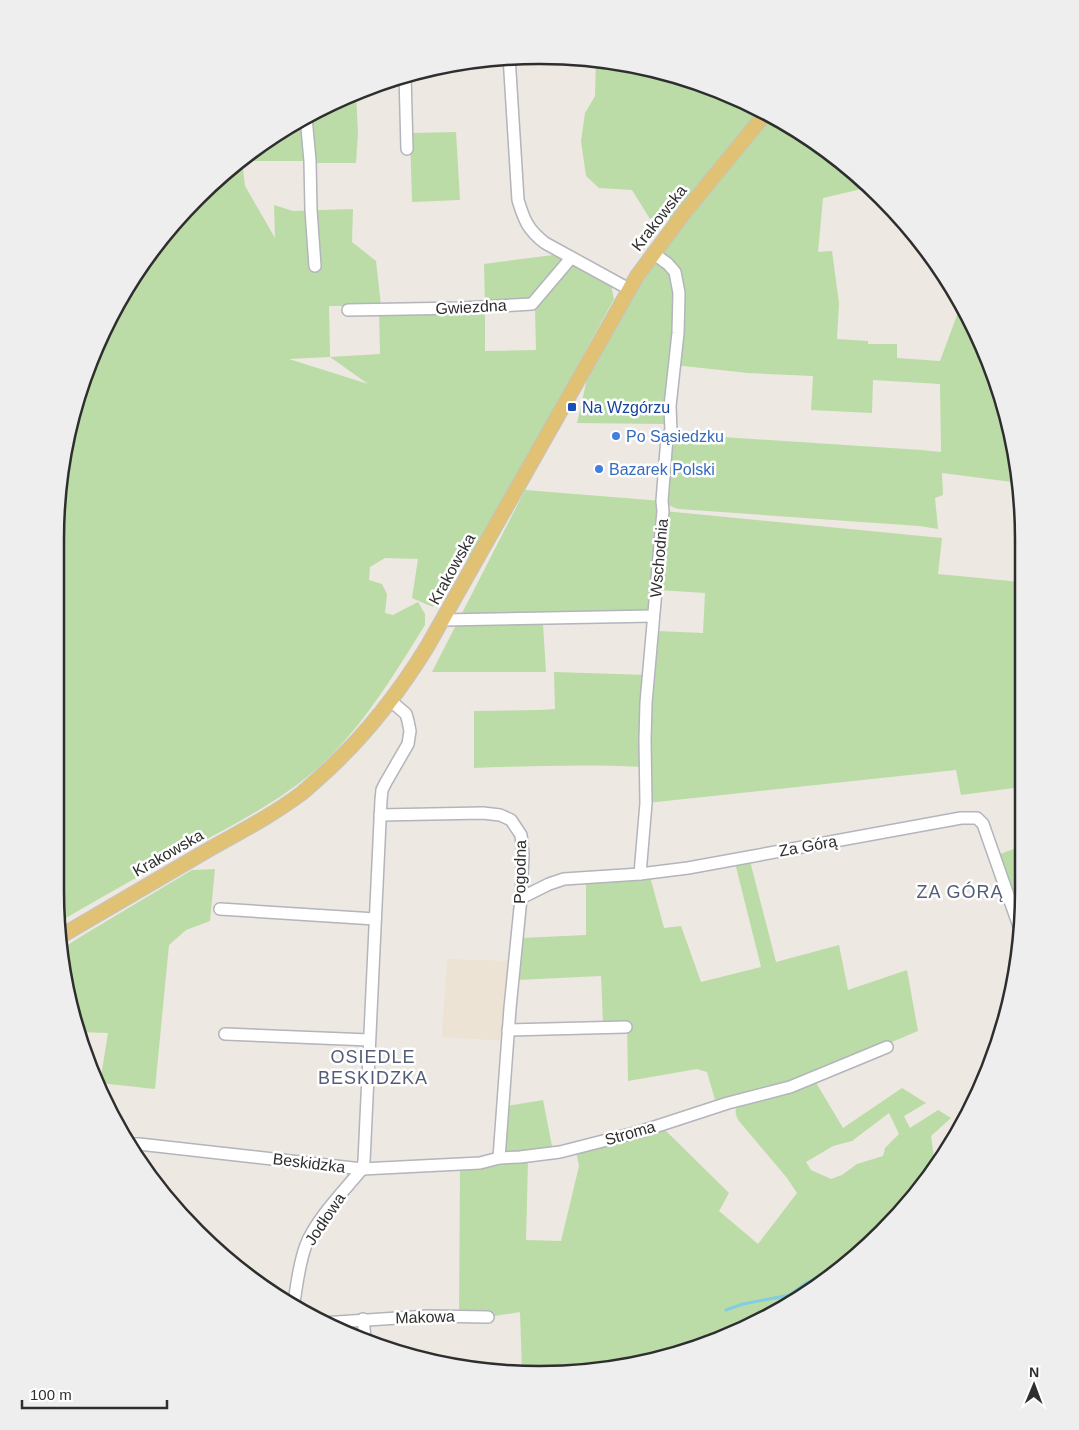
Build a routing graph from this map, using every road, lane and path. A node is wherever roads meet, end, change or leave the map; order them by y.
1 (510, 65) edge
2 (405, 83) edge
3 (761, 119) edge
4 (307, 125) edge
5 (407, 149) dead end
6 (653, 252) junction
7 (571, 258) junction
8 (316, 266) dead end
9 (629, 289) junction
10 (348, 310) dead end
11 (653, 616) junction
12 (443, 620) junction
13 (390, 702) junction
14 (380, 815) junction
15 (640, 874) junction
16 (521, 898) junction
17 (220, 909) dead end
18 (1014, 913) edge
19 (375, 919) junction
20 (66, 933) edge
21 (626, 1026) dead end
22 (508, 1030) junction
23 (226, 1034) dead end
24 (369, 1040) junction
25 (887, 1047) dead end
26 (137, 1144) edge
27 (499, 1158) junction
28 (362, 1169) junction
29 (295, 1298) edge
30 (488, 1317) dead end
31 (363, 1319) junction
32 (338, 1321) edge
33 (364, 1333) edge

1 - 7 street
2 - 5 street
3 - 6 main road, Krakowska
4 - 8 street
6 - 9 main road, Krakowska
6 - 11 street, Wschodnia
7 - 9 street
7 - 10 street, Gwiezdna
9 - 12 main road, Krakowska
11 - 12 street
11 - 15 street, Wschodnia
12 - 13 main road, Krakowska
13 - 14 street, Beskidzka
13 - 20 main road, Krakowska
14 - 16 street, Pogodna
14 - 19 street, Beskidzka
15 - 16 street, Za Górą
15 - 18 street, Za Górą
16 - 22 street, Pogodna
17 - 19 street
19 - 24 street, Beskidzka
21 - 22 street
22 - 27 street, Pogodna
23 - 24 street
24 - 28 street, Beskidzka
25 - 27 street, Stroma
26 - 28 street, Beskidzka
27 - 28 street, Stroma
28 - 29 street, Jodłowa
30 - 31 street, Makowa
31 - 32 street, Makowa
31 - 33 street

